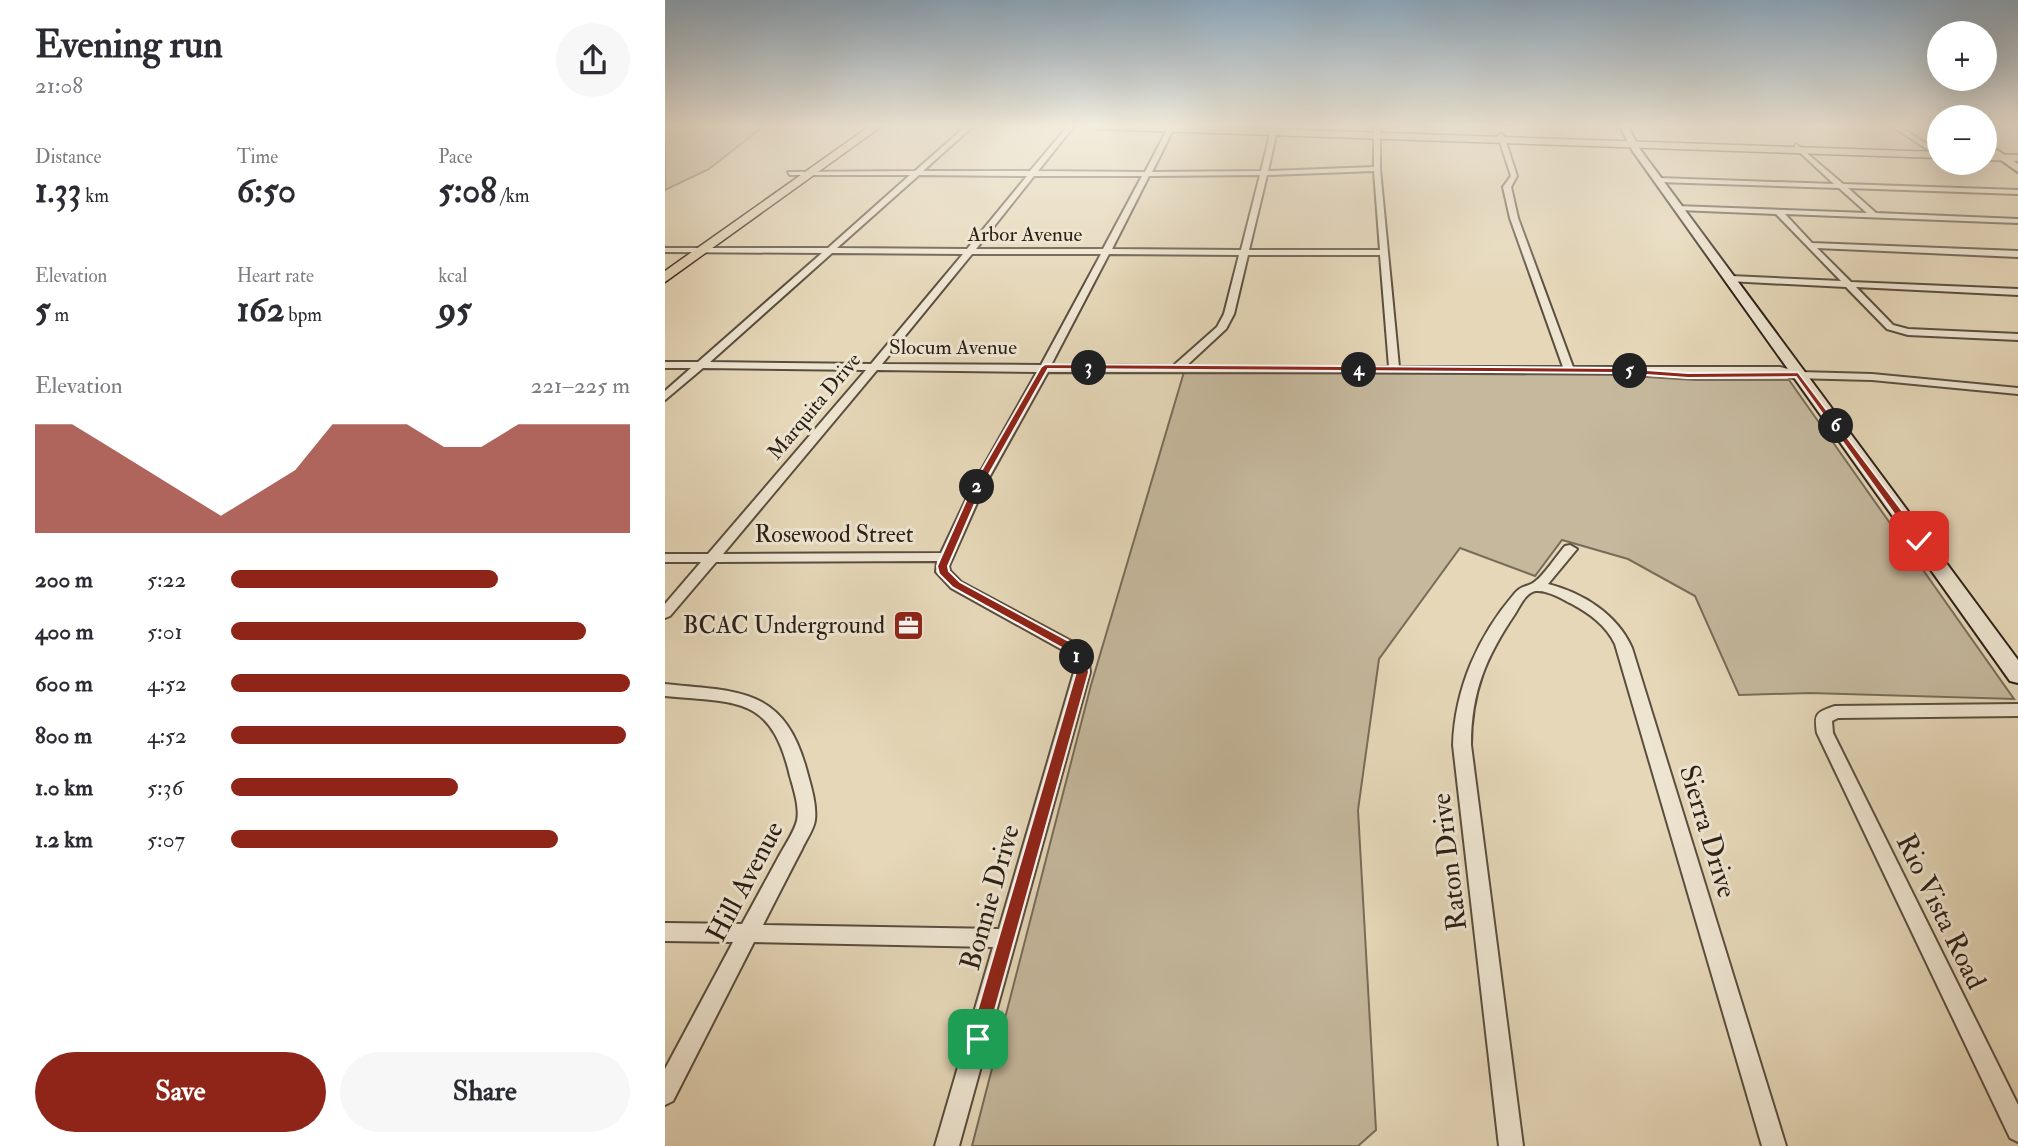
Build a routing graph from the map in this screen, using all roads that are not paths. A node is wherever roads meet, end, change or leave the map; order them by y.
1 (781, 179) edge
2 (800, 179) edge
3 (908, 179) edge
4 (1028, 179) edge
5 (1144, 179) edge
6 (1261, 179) edge
7 (1378, 179) edge
8 (1512, 179) edge
9 (1832, 179) edge
10 (1659, 180) joint
11 (1839, 186) junction
12 (2018, 192) edge
13 (1679, 208) junction
14 (1778, 212) junction
15 (1875, 216) junction
16 (2018, 221) edge
17 (1810, 245) junction
18 (665, 250) edge
19 (680, 250) junction
20 (702, 251) junction
21 (830, 251) junction
22 (969, 251) junction
23 (1105, 251) junction
24 (1243, 252) junction
25 (1385, 253) junction
26 (2018, 254) edge
27 (665, 261) edge
28 (665, 278) edge
29 (1731, 279) junction
30 (1847, 284) junction
31 (2018, 292) edge
32 (2018, 337) edge
33 (665, 365) edge
34 (701, 365) junction
35 (873, 366) junction
36 (1045, 367) junction
37 (1176, 369) junction
38 (1394, 370) junction
39 (1569, 370) junction
40 (1798, 375) junction
41 (2018, 391) edge
42 (665, 397) edge
43 (1570, 549) dead end
44 (946, 556) junction
45 (712, 557) junction
46 (665, 558) edge
47 (1533, 587) junction
48 (665, 613) edge
49 (1081, 663) joint
50 (2018, 676) edge
51 (665, 690) edge
52 (2018, 710) edge
53 (665, 932) edge
54 (748, 935) junction
55 (1006, 938) junction
56 (665, 1093) edge
57 (2018, 1130) edge
58 (947, 1146) edge
59 (1511, 1146) edge
60 (1774, 1146) edge

1 - 19 main road
2 - 20 main road
3 - 21 street
4 - 22 street, Marquita Drive
5 - 23 street
6 - 24 street
7 - 25 street
8 - 39 street
9 - 11 street
10 - 11 street
10 - 13 street
11 - 12 street
11 - 15 street
13 - 14 street
13 - 29 street
14 - 15 street
14 - 17 street
15 - 16 street
17 - 26 street
17 - 30 street
18 - 19 street, Arbor Avenue
19 - 20 street, Arbor Avenue
19 - 27 main road
20 - 21 street, Arbor Avenue
20 - 28 main road
21 - 22 street, Arbor Avenue
21 - 34 street
22 - 23 street, Arbor Avenue
22 - 35 street, Marquita Drive
23 - 24 street, Arbor Avenue
23 - 36 street
24 - 25 street, Arbor Avenue
24 - 37 street
25 - 38 street
29 - 30 street
29 - 40 street
30 - 31 street
30 - 32 street
33 - 34 street, Slocum Avenue
34 - 35 street, Slocum Avenue
34 - 42 street
35 - 36 street, Slocum Avenue
35 - 45 street, Marquita Drive
36 - 37 street, Slocum Avenue
36 - 44 street
37 - 38 street, Slocum Avenue
38 - 39 street, Slocum Avenue
39 - 40 street, Slocum Avenue
40 - 41 street, Slocum Avenue
40 - 50 street
43 - 47 street, Raton Drive
44 - 45 street, Rosewood Street
44 - 49 street, Rosewood Street
45 - 46 street, Rosewood Street
45 - 48 street, Marquita Drive
47 - 59 street, Raton Drive
47 - 60 street, Sierra Drive
49 - 55 street, Bonnie Drive
51 - 54 street, Hill Avenue
52 - 57 street, Rio Vista Road
53 - 54 street
54 - 55 street
54 - 56 street, Hill Avenue
55 - 58 street, Bonnie Drive

